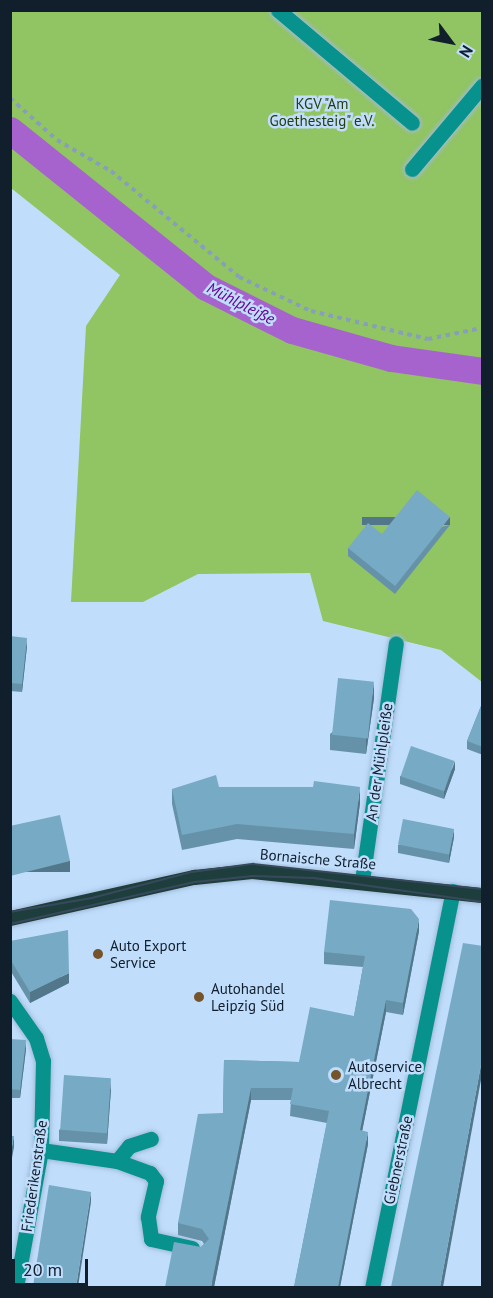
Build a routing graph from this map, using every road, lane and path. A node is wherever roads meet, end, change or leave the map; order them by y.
1 (278, 10) edge
2 (483, 86) edge
3 (10, 98) edge
4 (412, 123) dead end
5 (412, 169) dead end
6 (483, 328) edge
7 (396, 643) dead end
8 (362, 881) junction
9 (453, 891) junction
10 (483, 895) edge
11 (10, 918) edge
12 (10, 1001) edge
13 (151, 1139) dead end
14 (40, 1150) junction
15 (117, 1161) junction
16 (199, 1250) edge
17 (16, 1287) edge
18 (372, 1287) edge

1 - 4 street
2 - 5 street
3 - 6 path
7 - 8 street, An der Mühlpleiße
8 - 9 main road, Bornaische Straße
8 - 11 main road, Bornaische Straße
9 - 10 main road, Bornaische Straße
9 - 18 street, Giebnerstraße
12 - 14 street, Friederikenstraße
13 - 15 street
14 - 15 street
14 - 17 street, Friederikenstraße
15 - 16 street

